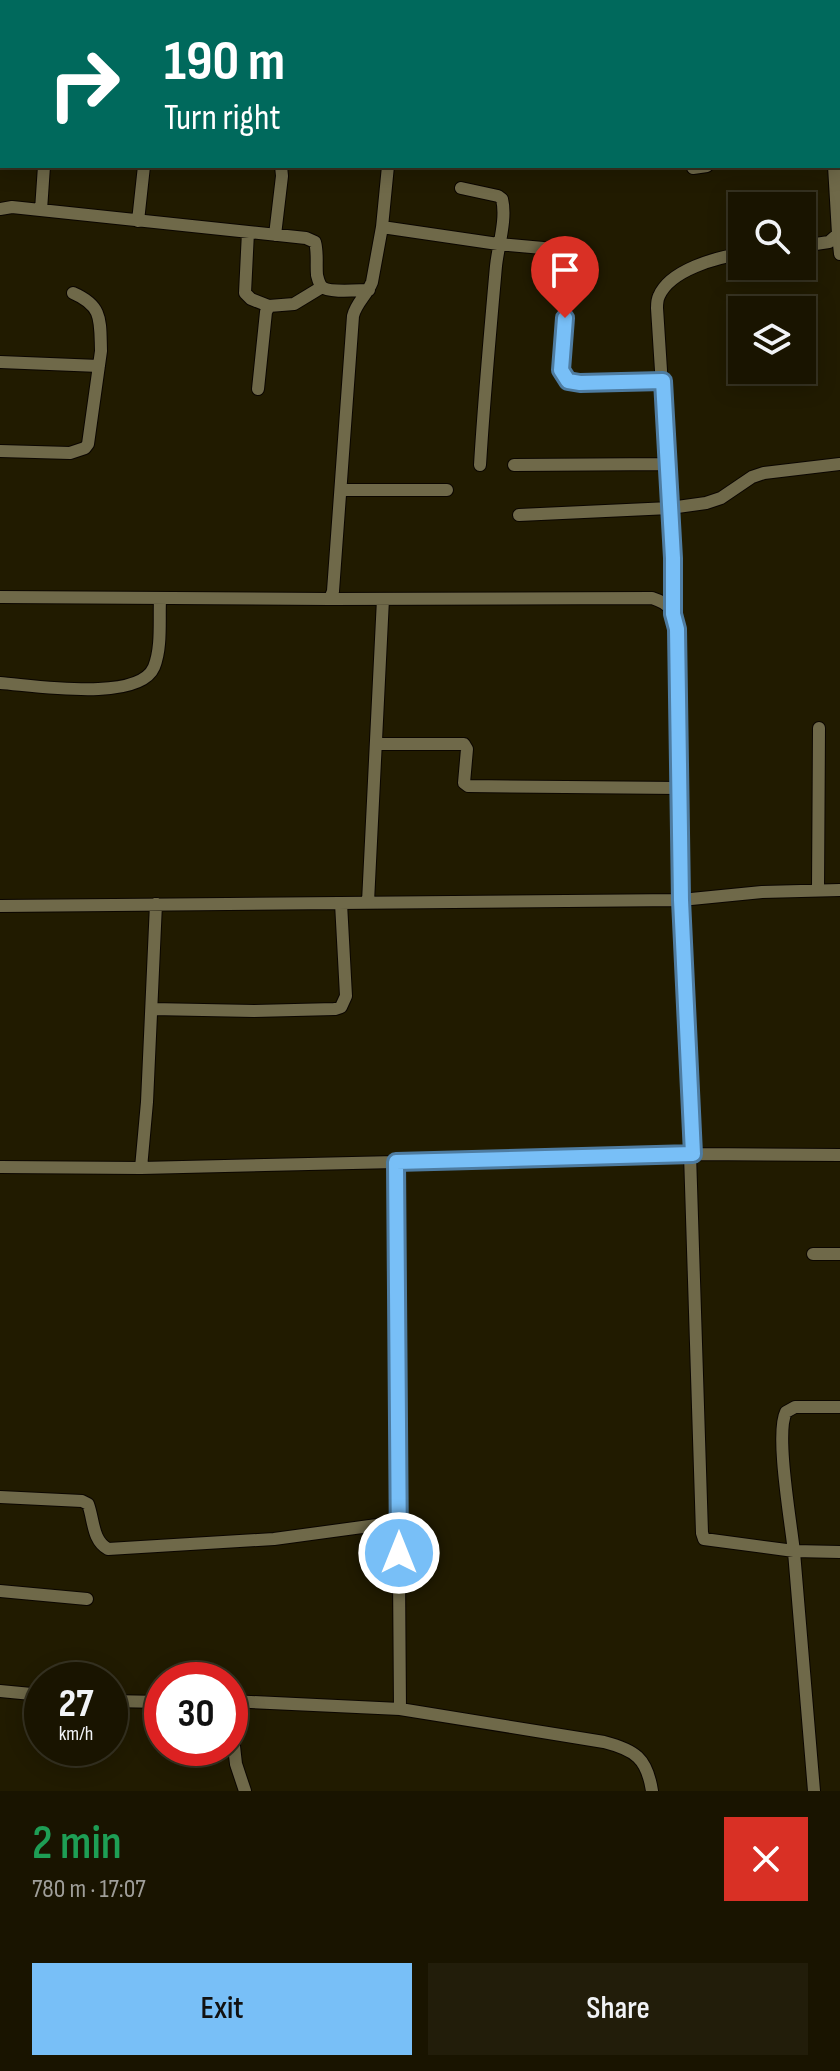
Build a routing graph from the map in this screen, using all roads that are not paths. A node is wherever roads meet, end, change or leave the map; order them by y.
1 (44, 168) edge
2 (144, 168) edge
3 (281, 168) edge
4 (388, 168) edge
5 (834, 168) edge
6 (461, 188) dead end
7 (0, 209) edge
8 (41, 210) junction
9 (138, 221) junction
10 (382, 227) junction
11 (248, 232) junction
12 (838, 234) junction
13 (275, 235) junction
14 (498, 244) junction
15 (816, 244) edge
16 (840, 251) edge
17 (728, 257) edge
18 (322, 287) junction
19 (369, 290) junction
20 (73, 293) dead end
21 (269, 306) junction
22 (0, 362) edge
23 (99, 366) junction
24 (663, 381) junction
25 (258, 389) dead end
26 (0, 451) edge
27 (668, 464) junction
28 (840, 464) edge
29 (480, 465) dead end
30 (514, 465) dead end
31 (341, 490) junction
32 (447, 490) dead end
33 (670, 508) junction
34 (519, 515) dead end
35 (0, 597) edge
36 (160, 599) junction
37 (330, 599) junction
38 (383, 599) junction
39 (673, 614) junction
40 (0, 683) edge
41 (819, 728) dead end
42 (377, 744) junction
43 (680, 788) junction
44 (818, 890) junction
45 (840, 890) edge
46 (681, 900) junction
47 (368, 902) junction
48 (341, 903) junction
49 (156, 904) junction
50 (0, 906) edge
51 (152, 1009) junction
52 (691, 1154) junction
53 (840, 1155) edge
54 (396, 1162) junction
55 (0, 1167) edge
56 (141, 1168) junction
57 (813, 1254) dead end
58 (840, 1254) edge
59 (840, 1407) edge
60 (0, 1497) edge
61 (399, 1522) junction
62 (794, 1551) junction
63 (840, 1552) edge
64 (0, 1591) edge
65 (87, 1599) dead end
66 (0, 1691) edge
67 (24, 1693) edge
68 (248, 1702) edge
69 (400, 1709) junction
70 (237, 1766) edge
71 (245, 1791) edge
72 (652, 1791) edge
73 (814, 1791) edge

1 - 8 street
2 - 9 street
3 - 13 street
4 - 10 street
5 - 12 street
6 - 14 street
7 - 8 street
8 - 9 street
9 - 11 street
10 - 14 street
10 - 19 street
11 - 13 street
11 - 21 street
12 - 15 street
12 - 16 street
13 - 18 street
14 - 24 street
14 - 29 street
17 - 24 street
18 - 19 street
18 - 21 street
19 - 31 street
20 - 23 street
21 - 25 street
22 - 23 street
23 - 26 street
24 - 27 street
27 - 30 street
27 - 33 street
28 - 33 street
31 - 32 street
31 - 37 street
33 - 34 street
33 - 39 street
35 - 36 street
36 - 37 street
36 - 40 street
37 - 38 street
38 - 39 street
38 - 42 street
39 - 43 street
41 - 44 street
42 - 43 street
42 - 47 street
43 - 46 street
44 - 45 street
44 - 46 street
46 - 47 street
46 - 52 street
47 - 48 street
48 - 49 street
48 - 51 street
49 - 50 street
49 - 51 street
51 - 56 street
52 - 53 street
52 - 54 street
52 - 62 street
54 - 56 street
54 - 61 street
55 - 56 street
57 - 58 street
59 - 62 street
60 - 61 street
61 - 69 street
62 - 63 street
62 - 73 street
64 - 65 street
66 - 67 street
68 - 69 street
69 - 72 street
70 - 71 street

